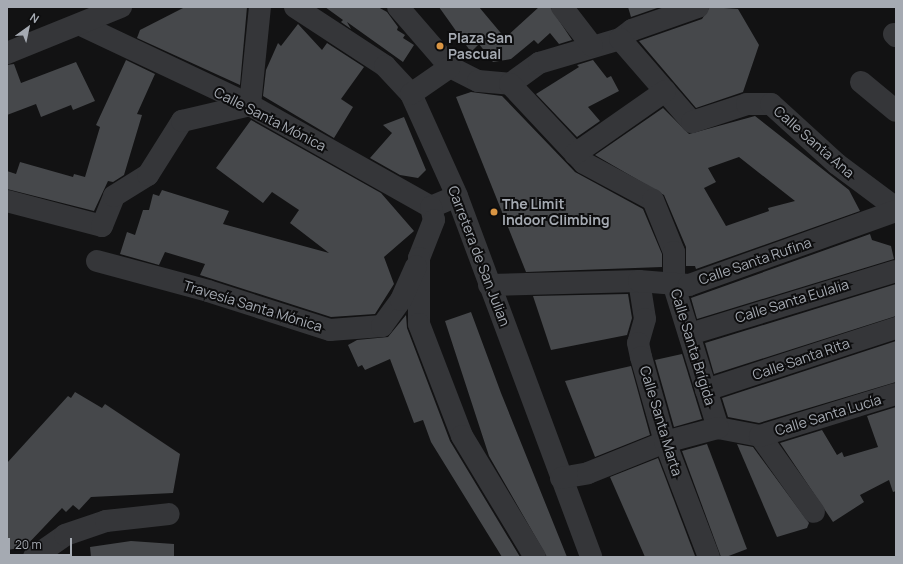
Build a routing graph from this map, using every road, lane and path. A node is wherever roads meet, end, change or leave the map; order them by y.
1 (120, 7) edge
2 (260, 7) edge
3 (295, 7) edge
4 (562, 7) edge
5 (698, 7) edge
6 (408, 10) edge
7 (81, 25) junction
8 (620, 39) junction
9 (592, 46) junction
10 (10, 51) edge
11 (450, 66) junction
12 (861, 82) dead end
13 (510, 84) junction
14 (665, 91) junction
15 (411, 94) junction
16 (250, 105) junction
17 (896, 111) edge
18 (575, 154) junction
19 (457, 196) junction
20 (7, 201) edge
21 (432, 207) junction
22 (896, 208) edge
23 (896, 211) edge
24 (419, 258) junction
25 (97, 261) dead end
26 (896, 270) edge
27 (639, 281) junction
28 (490, 285) junction
29 (674, 286) junction
30 (896, 328) edge
31 (690, 334) junction
32 (706, 390) junction
33 (896, 394) edge
34 (718, 428) junction
35 (760, 436) junction
36 (665, 442) junction
37 (561, 478) junction
38 (814, 512) dead end
39 (169, 514) dead end
40 (34, 557) edge
41 (535, 557) edge
42 (591, 557) edge
43 (709, 557) edge

1 - 7 street
2 - 16 street
3 - 15 street, Carretera de San Julian
4 - 9 street
5 - 8 street
6 - 11 street
7 - 10 street
7 - 16 street, Calle Santa Mónica
8 - 9 street
8 - 14 street, Calle Santa Ana
9 - 13 street
11 - 13 street
11 - 15 street
12 - 17 street
13 - 18 street, Calle Santa Brígida
14 - 18 street
14 - 22 street, Calle Santa Ana
15 - 19 street, Carretera de San Julian
16 - 20 street
16 - 21 street, Calle Santa Mónica
18 - 29 street, Calle Santa Brígida
19 - 21 street
19 - 28 street, Carretera de San Julian
21 - 24 street, Travesía Santa Mónica
23 - 29 street, Calle Santa Rufina
24 - 25 street, Travesía Santa Mónica
24 - 41 street
26 - 31 street, Calle Santa Eulalia
27 - 28 street, Calle Santa Rufina
27 - 29 street, Calle Santa Rufina
27 - 36 street, Calle Santa Marta
28 - 37 street, Carretera de San Julian
29 - 31 street, Calle Santa Brígida
30 - 32 street, Calle Santa Rita
31 - 32 street, Calle Santa Brígida
32 - 34 street, Calle Santa Brígida
33 - 35 street, Calle Santa Lucía
34 - 35 street
34 - 36 street
35 - 38 street
36 - 37 street
36 - 43 street, Calle Santa Marta
37 - 42 street, Carretera de San Julian
39 - 40 street

